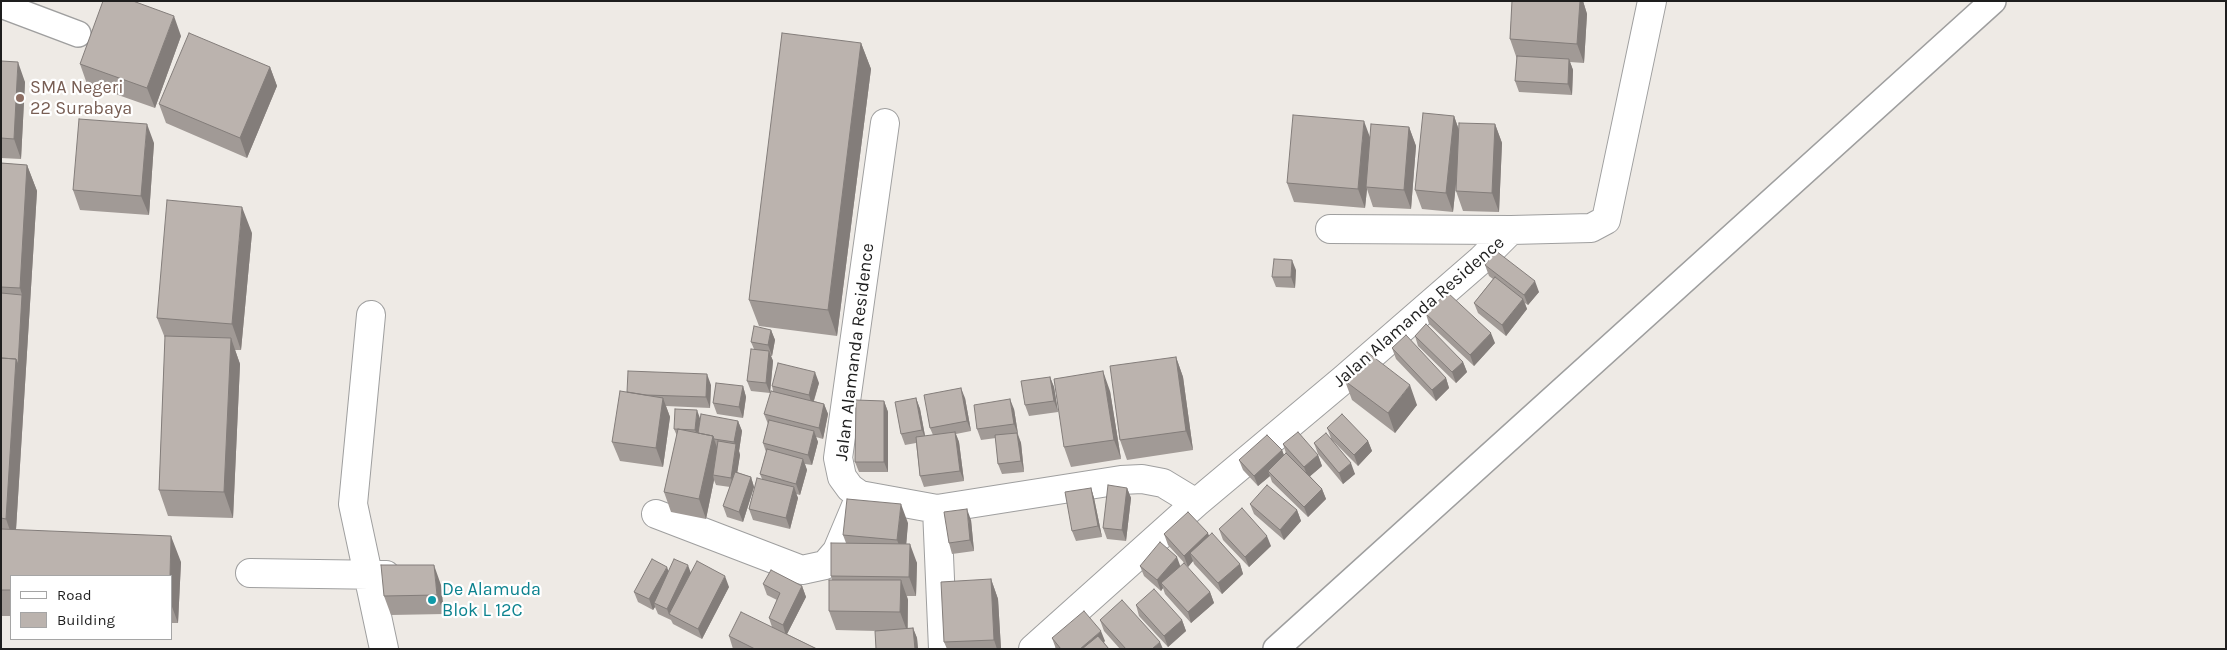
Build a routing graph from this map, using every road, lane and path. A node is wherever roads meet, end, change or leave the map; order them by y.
1 (1652, 1) edge
2 (1993, 1) edge
3 (1, 5) edge
4 (78, 34) dead end
5 (885, 123) dead end
6 (1330, 229) dead end
7 (1511, 230) junction
8 (371, 315) dead end
9 (860, 495) junction
10 (1196, 503) junction
11 (937, 508) junction
12 (656, 514) dead end
13 (250, 573) dead end
14 (369, 574) junction
15 (408, 576) edge
16 (384, 649) edge
17 (943, 649) edge
18 (1034, 649) edge
19 (1276, 649) edge

1 - 7 street, Jalan Alamanda Residence
2 - 19 lane
3 - 4 lane
5 - 9 street, Jalan Alamanda Residence
6 - 7 street
7 - 10 street, Jalan Alamanda Residence
8 - 14 street
9 - 11 street
9 - 12 street
10 - 11 street
10 - 18 street, Jalan Alamanda Residence
11 - 17 street
13 - 14 street
14 - 15 street
14 - 16 street

